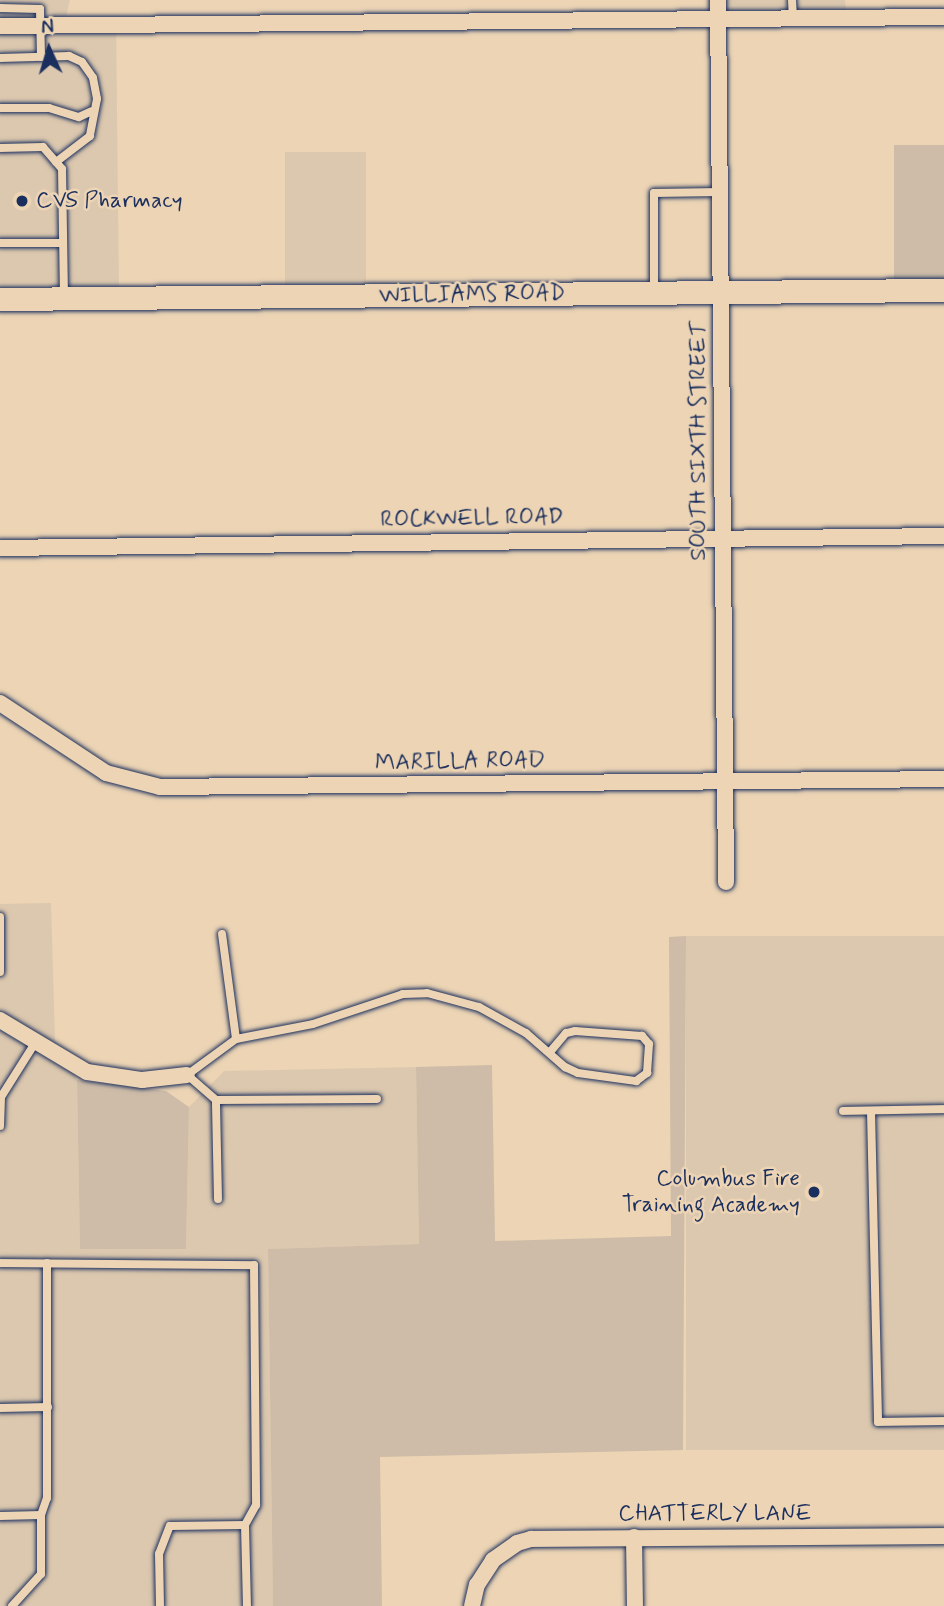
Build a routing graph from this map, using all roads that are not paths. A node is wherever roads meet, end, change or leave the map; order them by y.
1 (718, 0) edge
2 (792, 0) edge
3 (0, 8) edge
4 (944, 17) edge
5 (793, 20) junction
6 (718, 21) junction
7 (0, 26) edge
8 (40, 26) junction
9 (41, 57) junction
10 (0, 58) edge
11 (0, 108) edge
12 (92, 111) junction
13 (0, 148) edge
14 (56, 162) junction
15 (720, 192) junction
16 (0, 243) edge
17 (63, 243) junction
18 (944, 290) edge
19 (654, 294) junction
20 (721, 294) junction
21 (64, 298) junction
22 (0, 299) edge
23 (944, 536) edge
24 (723, 539) junction
25 (0, 548) edge
26 (0, 703) edge
27 (944, 779) edge
28 (725, 783) junction
29 (726, 882) dead end
30 (0, 917) edge
31 (222, 934) dead end
32 (0, 972) edge
33 (0, 1020) edge
34 (236, 1039) junction
35 (35, 1043) junction
36 (550, 1052) junction
37 (187, 1074) junction
38 (377, 1099) dead end
39 (216, 1100) junction
40 (944, 1109) edge
41 (843, 1111) dead end
42 (871, 1111) junction
43 (0, 1126) edge
44 (218, 1199) dead end
45 (0, 1263) edge
46 (47, 1263) junction
47 (48, 1407) junction
48 (0, 1408) edge
49 (944, 1421) edge
50 (41, 1515) junction
51 (0, 1516) edge
52 (245, 1525) junction
53 (944, 1536) edge
54 (634, 1537) junction
55 (12, 1606) edge
56 (160, 1606) edge
57 (247, 1606) edge
58 (472, 1606) edge
59 (635, 1606) edge

1 - 6 street, SOUTH SIXTH STREET
2 - 5 lane
3 - 8 lane
4 - 5 street
5 - 6 street
6 - 8 street
6 - 15 street, SOUTH SIXTH STREET
7 - 8 street
8 - 9 lane
9 - 10 lane
9 - 12 lane
11 - 12 lane
12 - 14 lane
13 - 14 lane
14 - 17 lane
15 - 19 lane
15 - 20 street, SOUTH SIXTH STREET
16 - 17 lane
17 - 21 lane
18 - 20 main road, WILLIAMS ROAD
19 - 20 main road, WILLIAMS ROAD
19 - 21 main road, WILLIAMS ROAD
20 - 24 street, SOUTH SIXTH STREET
21 - 22 main road, WILLIAMS ROAD
23 - 24 street, ROCKWELL ROAD
24 - 25 street, ROCKWELL ROAD
24 - 28 street, SOUTH SIXTH STREET
26 - 28 street, MARILLA ROAD
27 - 28 street, MARILLA ROAD
28 - 29 street, SOUTH SIXTH STREET
30 - 32 lane
31 - 34 lane
33 - 35 street
34 - 36 lane
34 - 37 lane
35 - 37 street
35 - 43 lane
36 - 36 lane
37 - 39 lane
38 - 39 lane
39 - 44 lane
40 - 42 lane
41 - 42 lane
42 - 49 lane
45 - 46 lane
46 - 47 lane
46 - 52 lane
47 - 48 lane
47 - 50 lane
50 - 51 lane
50 - 55 lane
52 - 56 lane
52 - 57 lane
53 - 54 street, CHATTERLY LANE
54 - 58 street, CHATTERLY LANE
54 - 59 street

